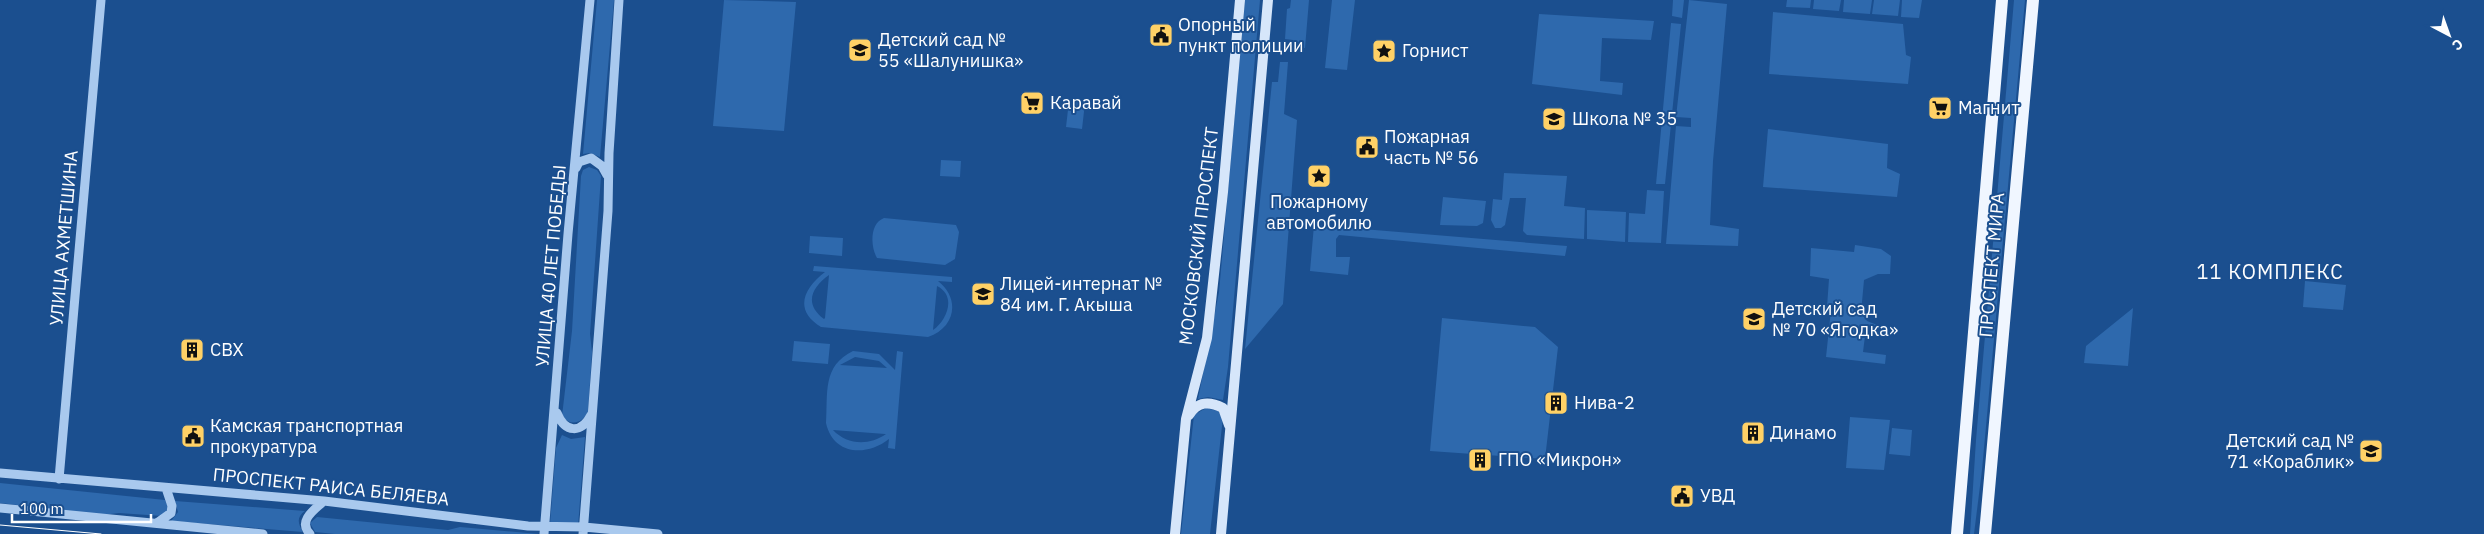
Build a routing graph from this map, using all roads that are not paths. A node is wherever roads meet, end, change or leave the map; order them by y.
1 (101, 0) edge
2 (590, 0) edge
3 (620, 0) edge
4 (1240, 0) edge
5 (1268, 0) edge
6 (2002, 0) edge
7 (2033, 0) edge
8 (575, 177) junction
9 (608, 178) junction
10 (556, 410) junction
11 (592, 412) junction
12 (1186, 419) junction
13 (1229, 426) junction
14 (0, 473) edge
15 (59, 479) junction
16 (166, 488) junction
17 (324, 501) junction
18 (0, 508) edge
19 (157, 524) junction
20 (545, 530) edge
21 (584, 531) edge
22 (263, 534) edge
23 (310, 534) edge
24 (658, 534) edge
25 (1175, 534) edge
26 (1221, 534) edge
27 (1957, 534) edge
28 (1985, 534) edge

1 - 15 street, УЛИЦА АХМЕТШИНА
2 - 8 street, УЛИЦА 40 ЛЕТ ПОБЕДЫ
3 - 9 street
4 - 12 main road, МОСКОВСКИЙ ПРОСПЕКТ
5 - 13 main road
6 - 27 main road, ПРОСПЕКТ МИРА
7 - 28 main road, ПРОСПЕКТ МИРА
8 - 9 street
8 - 10 street, УЛИЦА 40 ЛЕТ ПОБЕДЫ
9 - 11 street
10 - 11 street
10 - 20 street, УЛИЦА 40 ЛЕТ ПОБЕДЫ
11 - 21 street
12 - 13 main road
12 - 25 main road, МОСКОВСКИЙ ПРОСПЕКТ
13 - 26 main road
14 - 15 street, ПРОСПЕКТ РАИСА БЕЛЯЕВА
15 - 16 street, ПРОСПЕКТ РАИСА БЕЛЯЕВА
16 - 17 street, ПРОСПЕКТ РАИСА БЕЛЯЕВА
16 - 19 street
17 - 20 street, ПРОСПЕКТ РАИСА БЕЛЯЕВА
17 - 23 street
18 - 19 street
19 - 22 street
20 - 21 street, ПРОСПЕКТ РАИСА БЕЛЯЕВА
21 - 24 street, ПРОСПЕКТ РАИСА БЕЛЯЕВА

